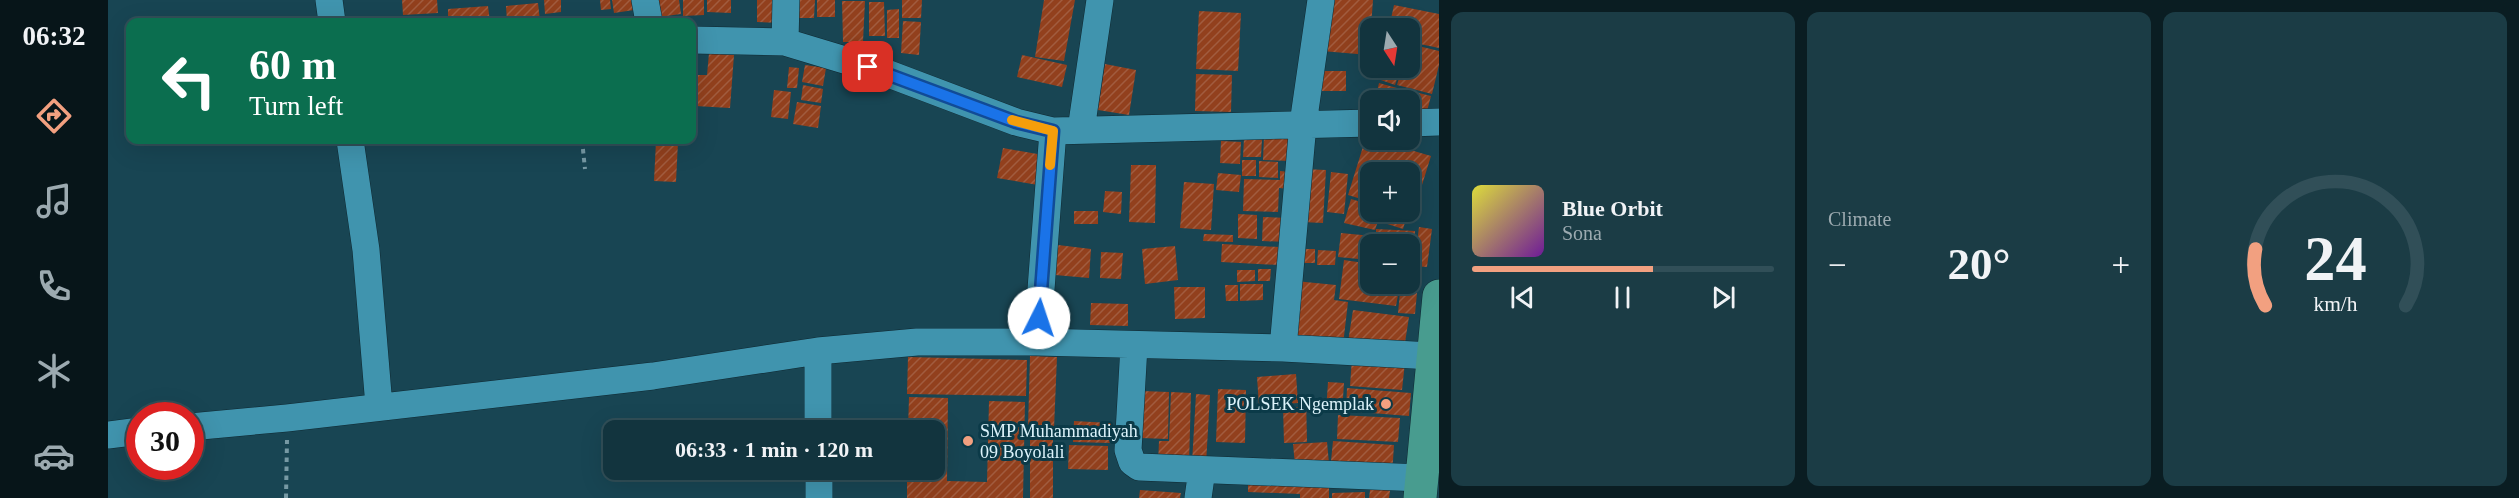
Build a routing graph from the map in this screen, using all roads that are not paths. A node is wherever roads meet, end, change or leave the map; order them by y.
1 (329, 0) edge
2 (645, 0) edge
3 (786, 0) edge
4 (1100, 0) edge
5 (1321, 0) edge
6 (331, 18) edge
7 (648, 18) edge
8 (696, 40) edge
9 (785, 42) junction
10 (1439, 122) edge
11 (1360, 123) edge
12 (1420, 123) edge
13 (1303, 124) junction
14 (1081, 130) junction
15 (1053, 131) junction
16 (351, 144) edge
17 (1439, 296) edge
18 (1037, 342) junction
19 (1134, 346) junction
20 (1284, 348) junction
21 (818, 351) junction
22 (1432, 356) junction
23 (379, 406) junction
24 (818, 420) edge
25 (204, 426) edge
26 (126, 433) edge
27 (108, 435) edge
28 (1202, 470) junction
29 (819, 480) edge
30 (1421, 488) edge
31 (819, 498) edge
32 (1198, 498) edge

1 - 6 street
2 - 7 street
3 - 9 street
4 - 14 street
5 - 13 street
8 - 9 street
9 - 15 street
10 - 12 street
11 - 13 street
13 - 14 street
13 - 20 street
14 - 15 street
15 - 18 street
16 - 23 street
17 - 22 main road
18 - 19 street
18 - 21 street
19 - 20 street
19 - 28 street
20 - 22 street
21 - 23 street
21 - 24 street
22 - 30 main road
23 - 25 street
26 - 27 street
28 - 30 street
28 - 32 street
29 - 31 street

